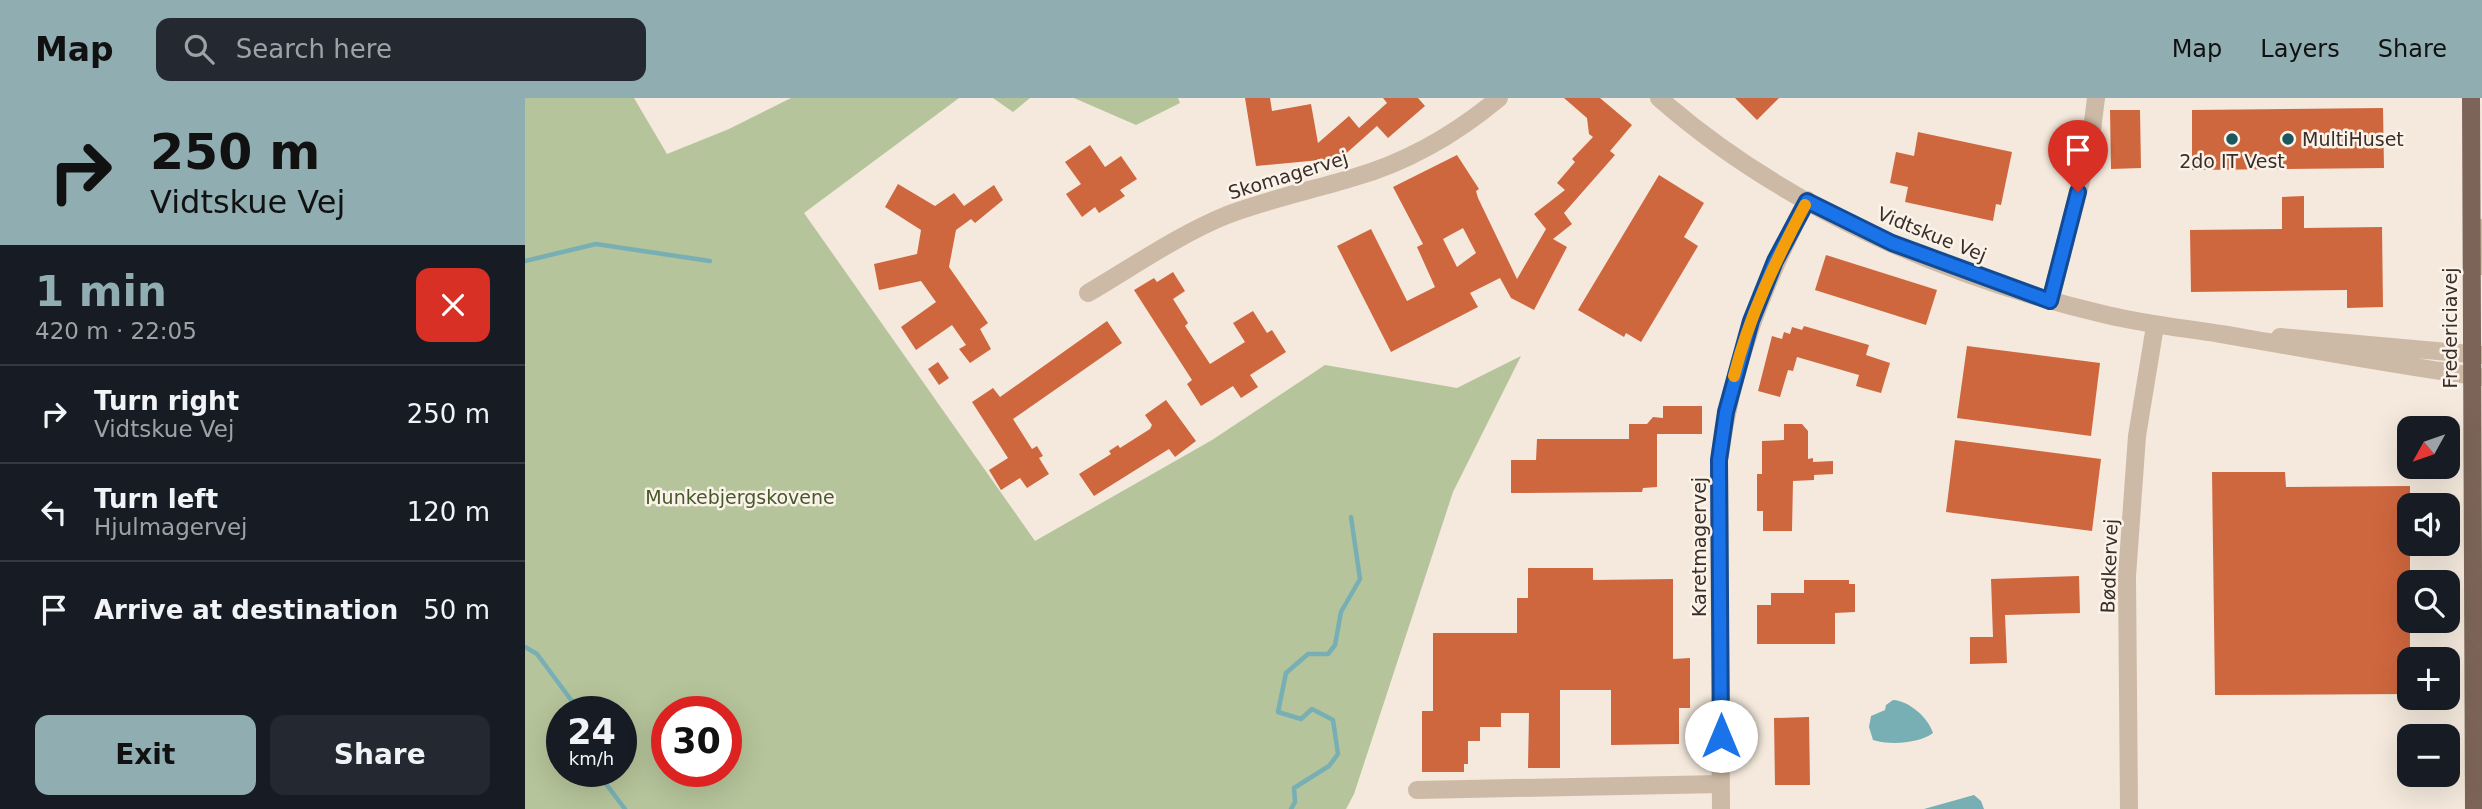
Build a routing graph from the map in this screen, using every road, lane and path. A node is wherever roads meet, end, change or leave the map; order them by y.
1 (1499, 98) edge
2 (1659, 98) edge
3 (2096, 98) edge
4 (2471, 98) edge
5 (2470, 197) junction
6 (1807, 201) junction
7 (2482, 266) edge
8 (1088, 293) dead end
9 (2050, 301) junction
10 (2155, 326) junction
11 (2220, 334) junction
12 (2477, 355) edge
13 (2478, 374) edge
14 (1721, 784) junction
15 (1417, 790) dead end
16 (1721, 809) edge
17 (2129, 809) edge
18 (2473, 809) edge

1 - 8 street, Skomagervej
2 - 6 street, Vidtskue Vej
3 - 9 street
4 - 5 main road, Fredericiavej
5 - 7 street
5 - 12 main road, Fredericiavej
6 - 9 street, Vidtskue Vej
6 - 14 street, Karetmagervej
9 - 10 street, Vidtskue Vej
10 - 11 street, Vidtskue Vej
10 - 17 street, Bødkervej
11 - 12 street, Vidtskue Vej
11 - 13 street, Vidtskue Vej
12 - 13 main road, Fredericiavej
13 - 18 main road, Fredericiavej
14 - 15 street
14 - 16 street, Karetmagervej

